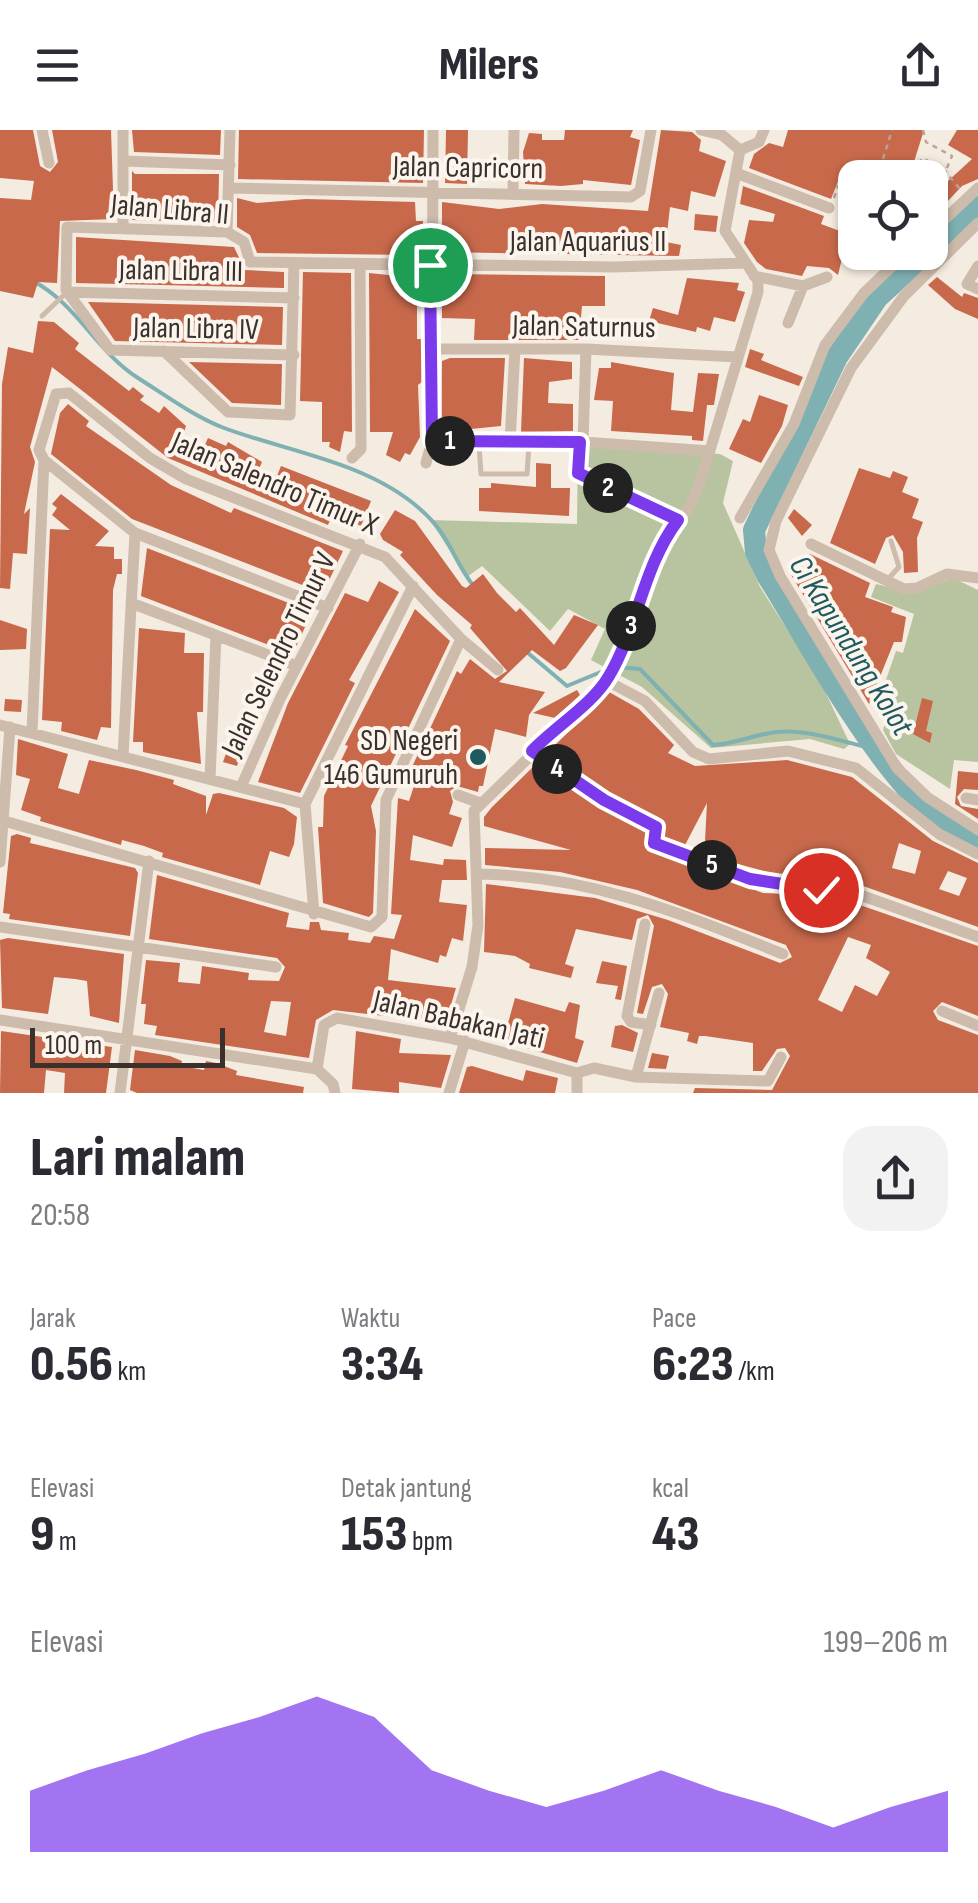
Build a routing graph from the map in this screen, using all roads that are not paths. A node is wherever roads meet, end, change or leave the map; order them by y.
1 (42, 130) edge
2 (123, 130) edge
3 (230, 130) edge
4 (433, 130) edge
5 (514, 130) edge
6 (652, 130) edge
7 (700, 130) edge
8 (764, 130) edge
9 (740, 150) junction
10 (124, 161) junction
11 (49, 163) dead end
12 (230, 165) junction
13 (736, 173) junction
14 (229, 188) junction
15 (978, 188) edge
16 (431, 190) junction
17 (513, 192) junction
18 (829, 208) road end
19 (948, 216) edge
20 (978, 223) edge
21 (123, 228) junction
22 (227, 232) junction
23 (294, 263) junction
24 (360, 264) junction
25 (745, 264) junction
26 (430, 265) junction
27 (978, 266) edge
28 (888, 270) edge
29 (754, 276) junction
30 (827, 277) dead end
31 (803, 286) junction
32 (978, 290) edge
33 (62, 297) junction
34 (294, 298) junction
35 (42, 316) dead end
36 (788, 323) dead end
37 (515, 349) junction
38 (586, 349) junction
39 (430, 350) junction
40 (164, 351) junction
41 (294, 355) junction
42 (737, 357) junction
43 (432, 441) junction
44 (478, 442) junction
45 (510, 442) junction
46 (529, 442) junction
47 (582, 442) junction
48 (710, 451) junction
49 (352, 458) dead end
50 (44, 460) junction
51 (426, 463) dead end
52 (740, 518) dead end
53 (678, 520) junction
54 (135, 534) junction
55 (892, 541) dead end
56 (360, 544) junction
57 (811, 544) dead end
58 (978, 578) edge
59 (886, 580) junction
60 (413, 586) junction
61 (132, 603) junction
62 (328, 608) junction
63 (216, 635) junction
64 (461, 638) junction
65 (297, 666) junction
66 (498, 670) dead end
67 (608, 678) junction
68 (5, 726) edge
69 (32, 732) junction
70 (532, 751) junction
71 (123, 756) junction
72 (210, 779) junction
73 (241, 787) junction
74 (458, 795) dead end
75 (480, 802) junction
76 (306, 804) junction
77 (1, 820) edge
78 (978, 830) edge
79 (978, 854) edge
80 (149, 861) junction
81 (0, 862) edge
82 (478, 874) junction
83 (314, 914) junction
84 (645, 924) dead end
85 (0, 926) edge
86 (978, 937) edge
87 (138, 948) junction
88 (783, 954) dead end
89 (276, 967) dead end
90 (660, 993) dead end
91 (942, 1011) dead end
92 (0, 1020) edge
93 (650, 1024) junction
94 (978, 1026) edge
95 (127, 1038) junction
96 (450, 1038) junction
97 (466, 1042) junction
98 (781, 1057) dead end
99 (317, 1069) junction
100 (577, 1074) junction
101 (636, 1077) junction
102 (120, 1093) edge
103 (335, 1093) edge
104 (449, 1093) edge
105 (577, 1093) edge

1 - 11 street
2 - 10 street
3 - 12 street
4 - 16 street
5 - 17 street
6 - 17 street, Jalan Capricorn
7 - 9 street
8 - 9 street
9 - 13 street
10 - 12 street
10 - 21 street
12 - 14 street
13 - 18 street
13 - 25 street
14 - 16 street, Jalan Capricorn
14 - 22 street
15 - 19 street
16 - 17 street, Jalan Capricorn
16 - 26 street
20 - 78 street
21 - 22 street, Jalan Libra II
21 - 33 street, Jalan Libra II
22 - 23 street, Jalan Libra II
23 - 24 street, Jalan Libra II
23 - 34 street
24 - 26 street, Jalan Libra II
24 - 49 street
25 - 26 street, Jalan Aquarius II
25 - 29 street
26 - 39 street
27 - 32 street
28 - 52 street
29 - 31 street
29 - 42 street
30 - 31 street
31 - 36 street
33 - 34 street, Jalan Libra III
33 - 35 lane
33 - 40 street, Jalan Libra IV
34 - 41 street
37 - 38 street, Jalan Saturnus
37 - 39 street, Jalan Saturnus
37 - 45 street
38 - 42 street, Jalan Saturnus
38 - 47 street
39 - 43 street
40 - 41 street, Jalan Libra IV
40 - 41 street
42 - 48 street
43 - 44 street
43 - 51 street
44 - 45 street
44 - 46 lane
45 - 46 street
46 - 47 street
47 - 48 street
47 - 53 street
48 - 53 street
50 - 54 street
50 - 56 street, Jalan Salendro Timur X
50 - 69 street
53 - 67 street
54 - 61 street
54 - 62 street
55 - 59 lane
56 - 60 street, Jalan Salendro Timur X
56 - 62 street, Jalan Selendro Timur V
57 - 59 street
58 - 59 street
60 - 64 street, Jalan Salendro Timur X
60 - 76 street
61 - 63 street
61 - 71 street
62 - 65 street, Jalan Selendro Timur V
63 - 65 street
63 - 72 street
64 - 66 street, Jalan Salendro Timur X
64 - 83 street
65 - 73 street, Jalan Selendro Timur V
67 - 70 street
67 - 79 street
68 - 69 street
68 - 77 street
69 - 71 street
70 - 75 street
70 - 86 street
71 - 72 street
72 - 73 street
73 - 76 street
74 - 75 street
75 - 82 street
76 - 83 street
77 - 80 street
77 - 81 street
80 - 83 street
80 - 87 street
82 - 88 street
82 - 96 street
84 - 93 street
85 - 87 street
87 - 89 street
87 - 95 street
90 - 93 street
91 - 94 street
92 - 95 street
93 - 101 street
95 - 99 street
95 - 102 street
96 - 97 street, Jalan Babakan Jati
96 - 99 street, Jalan Babakan Jati
97 - 100 street, Jalan Babakan Jati
97 - 104 street
98 - 101 street, Jalan Babakan Jati
99 - 103 street
100 - 101 street, Jalan Babakan Jati
100 - 105 street

